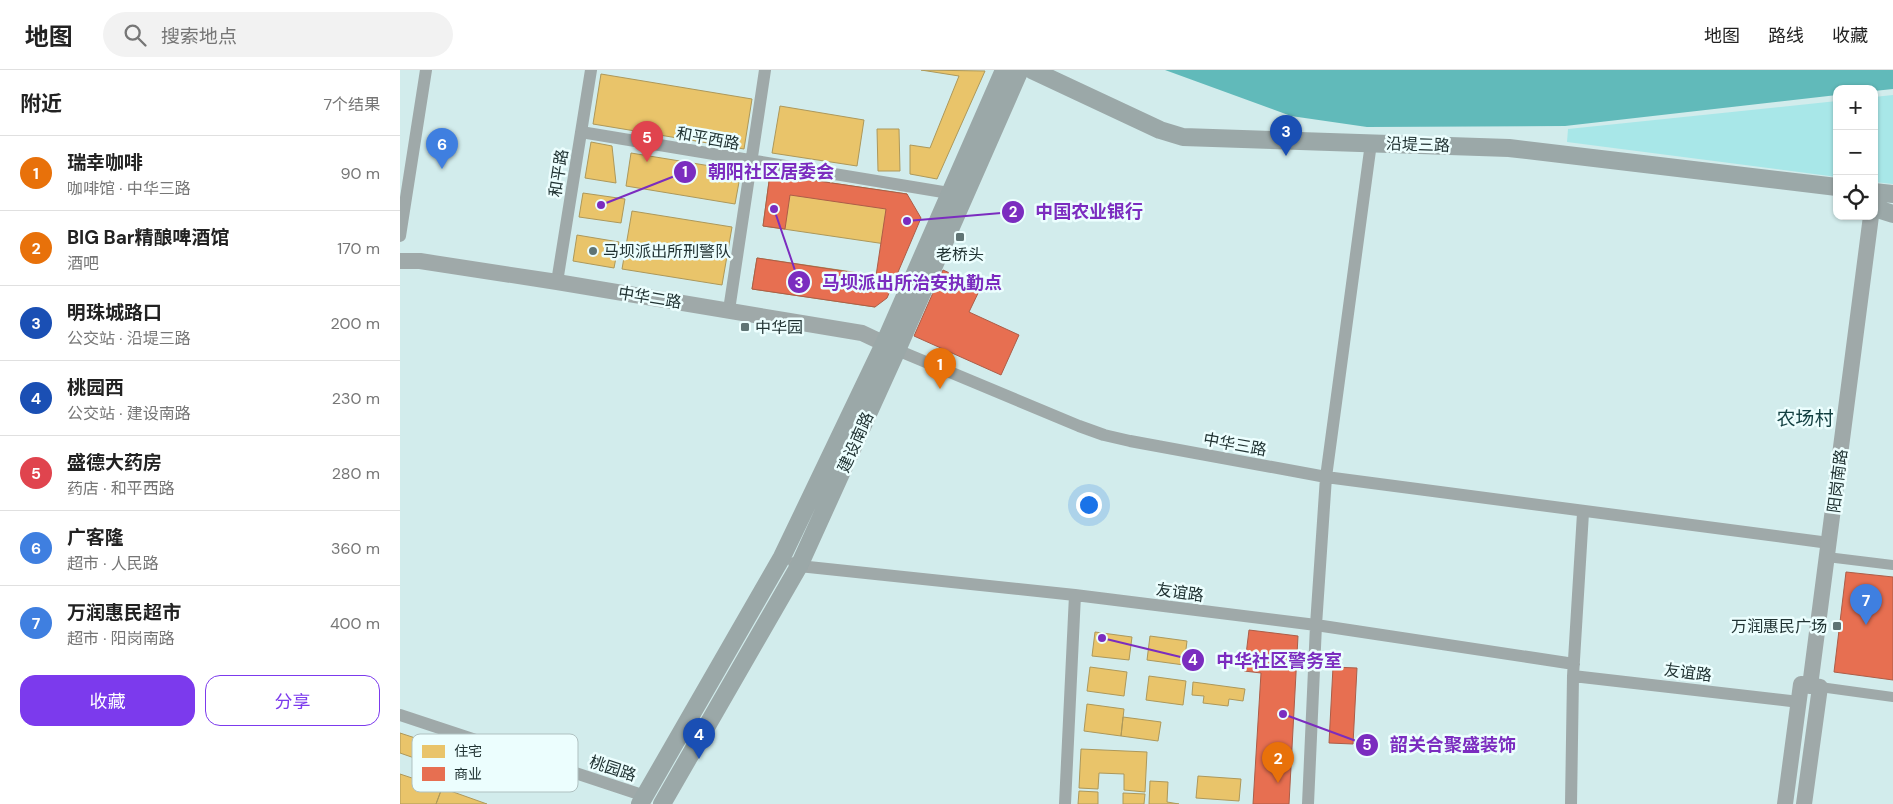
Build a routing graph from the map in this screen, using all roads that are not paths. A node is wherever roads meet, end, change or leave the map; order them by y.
1 (426, 70) edge
2 (591, 70) edge
3 (765, 70) edge
4 (1004, 70) edge
5 (1020, 70) edge
6 (1032, 70) edge
7 (581, 132) junction
8 (1371, 143) junction
9 (751, 162) junction
10 (1817, 185) junction
11 (1833, 187) edge
12 (1833, 191) edge
13 (1878, 192) edge
14 (949, 193) junction
15 (1893, 194) edge
16 (1878, 209) edge
17 (1893, 214) edge
18 (1870, 220) edge
19 (400, 236) edge
20 (400, 261) edge
21 (557, 282) junction
22 (729, 310) junction
23 (891, 347) junction
24 (1326, 478) junction
25 (1583, 512) junction
26 (1828, 550) junction
27 (782, 557) junction
28 (1893, 565) edge
29 (799, 566) junction
30 (1075, 595) junction
31 (1316, 625) junction
32 (1574, 670) junction
33 (1815, 686) junction
34 (1893, 697) edge
35 (1799, 702) junction
36 (400, 715) edge
37 (454, 734) edge
38 (578, 777) edge
39 (643, 800) edge
40 (666, 803) edge
41 (1064, 804) edge
42 (1308, 804) edge
43 (1571, 804) edge
44 (1785, 804) edge
45 (1804, 804) edge

1 - 19 street
2 - 7 street, 和平路
3 - 9 street
4 - 14 main road, 建设南路
5 - 23 main road, 建设南路
6 - 8 main road, 沿堤三路
7 - 9 street, 和平西路
7 - 21 street, 和平路
8 - 10 main road, 沿堤三路
8 - 24 street
9 - 14 street, 和平西路
9 - 22 street
10 - 11 main road, 沿堤三路
10 - 12 main road, 沿堤三路
13 - 15 main road
14 - 23 main road, 建设南路
16 - 17 main road
18 - 26 street, 阳岗南路
20 - 21 street, 中华二路
21 - 22 street, 中华二路
22 - 23 street, 中华二路
23 - 24 street, 中华三路
23 - 27 main road, 建设南路
23 - 29 main road, 建设南路
24 - 25 street, 中华三路
24 - 31 street
25 - 26 street, 中华三路
25 - 32 street
26 - 28 street
26 - 33 street, 阳岗南路
27 - 29 street, 友谊路
27 - 39 main road, 建设南路
29 - 30 street, 友谊路
29 - 40 main road, 建设南路
30 - 31 street, 友谊路
30 - 41 street
31 - 32 street, 友谊路
31 - 42 street
32 - 35 street, 友谊路
32 - 43 street
33 - 34 street
33 - 35 street
33 - 45 street, 阳岗南路
35 - 44 street
36 - 37 street, 桃园路
38 - 39 street, 桃园路
39 - 40 street

